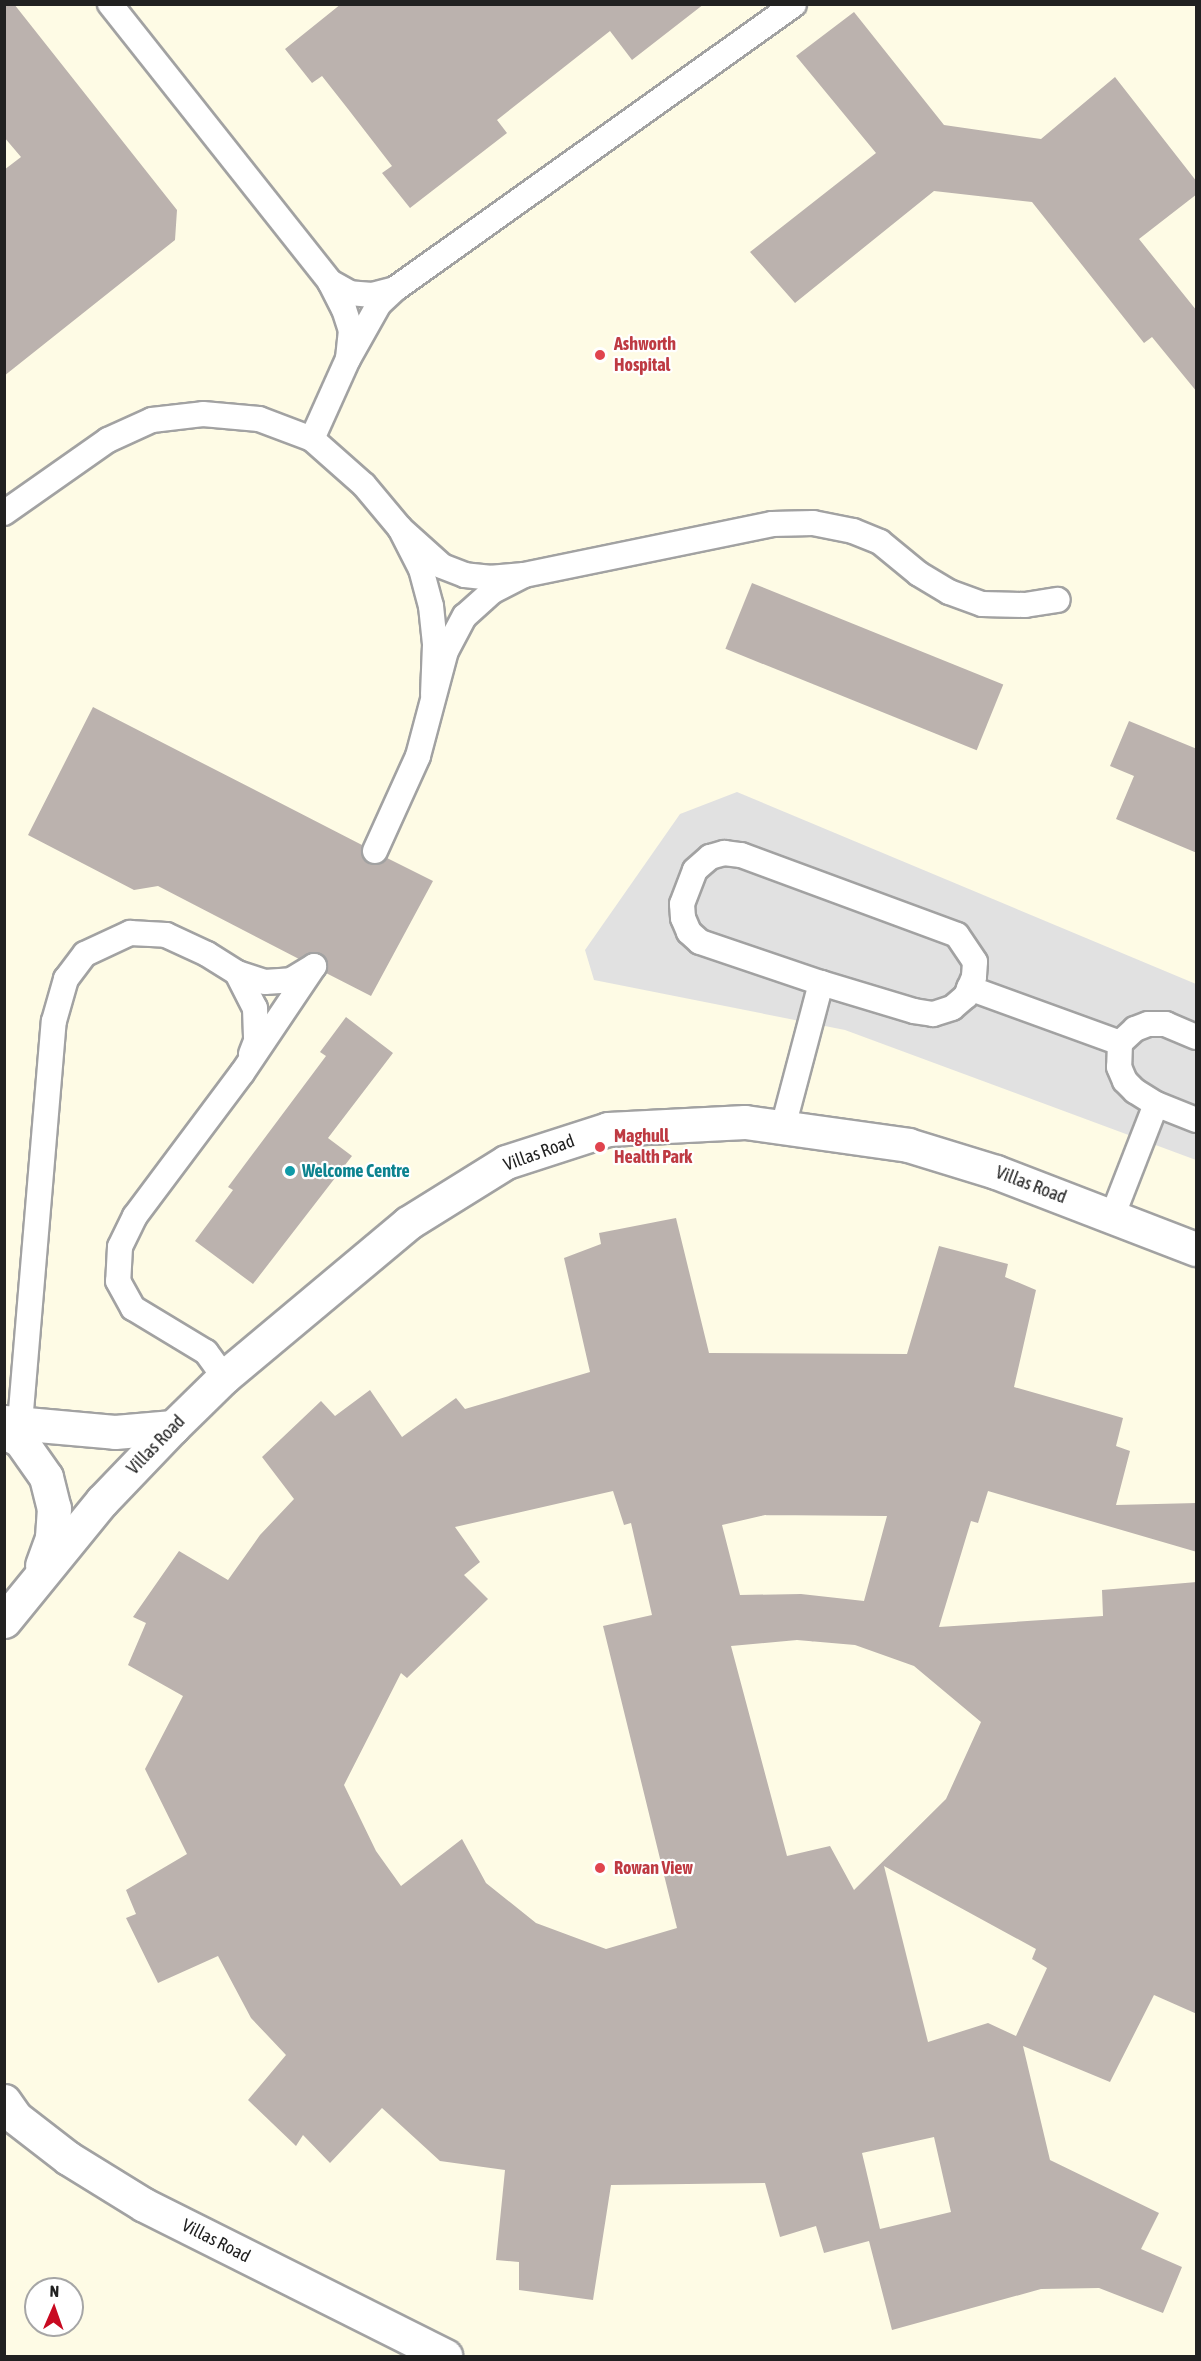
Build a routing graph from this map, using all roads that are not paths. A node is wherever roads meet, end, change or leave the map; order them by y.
1 (110, 4) edge
2 (794, 4) edge
3 (330, 282) junction
4 (395, 289) junction
5 (348, 359) junction
6 (312, 439) junction
7 (4, 513) edge
8 (400, 528) junction
9 (524, 575) junction
10 (1058, 600) dead end
11 (433, 694) junction
12 (375, 851) dead end
13 (237, 973) junction
14 (820, 983) junction
15 (969, 988) junction
16 (1197, 1037) edge
17 (1120, 1044) junction
18 (242, 1073) junction
19 (1156, 1104) junction
20 (1197, 1119) edge
21 (783, 1127) junction
22 (1112, 1217) junction
23 (1197, 1249) edge
24 (224, 1377) junction
25 (10, 1426) edge
26 (173, 1427) junction
27 (38, 1576) junction
28 (4, 1621) edge
29 (8, 2110) edge
30 (445, 2356) edge

1 - 3 lane
2 - 4 lane
3 - 4 lane
3 - 5 lane
4 - 5 lane
5 - 6 lane
6 - 7 lane
6 - 8 lane
8 - 9 lane
8 - 11 lane
9 - 10 lane
9 - 11 lane
11 - 12 lane
13 - 18 lane
13 - 18 lane
13 - 25 lane
14 - 15 lane
14 - 15 lane
14 - 21 lane
15 - 17 lane
16 - 17 lane
17 - 19 lane
18 - 24 lane
19 - 20 lane
19 - 22 lane
21 - 22 street, Villas Road
21 - 24 street, Villas Road
22 - 23 street, Villas Road
24 - 26 street, Villas Road
25 - 26 street
25 - 27 street
26 - 27 street, Villas Road
27 - 28 street, Villas Road
29 - 30 street, Villas Road

